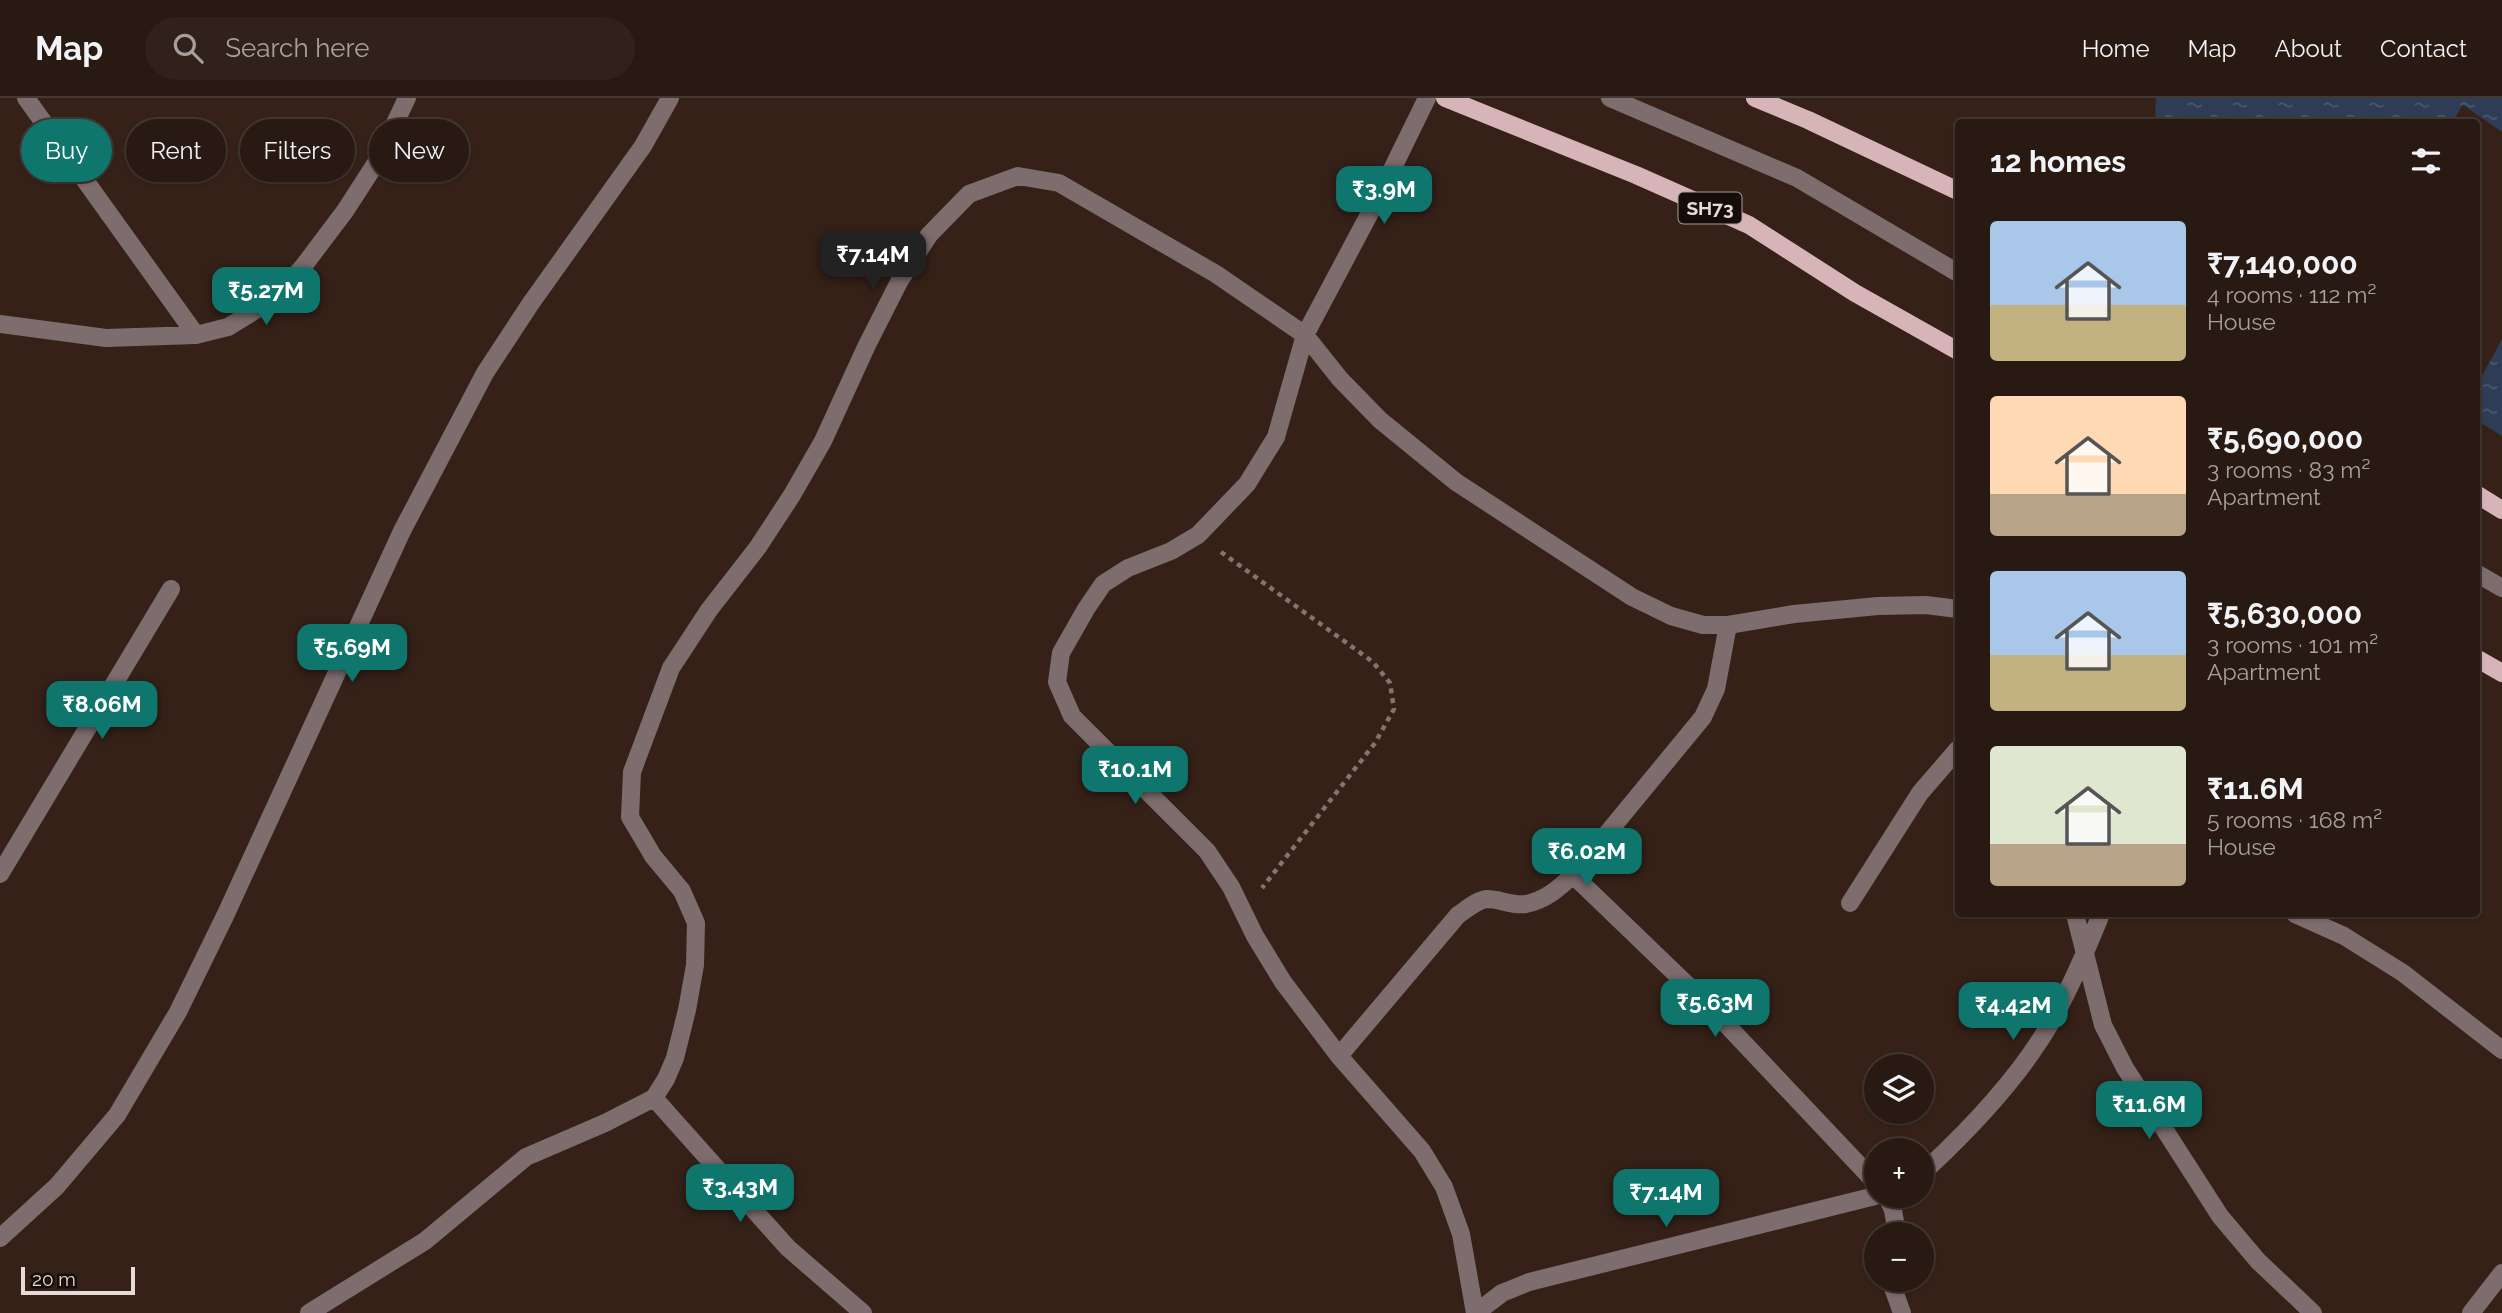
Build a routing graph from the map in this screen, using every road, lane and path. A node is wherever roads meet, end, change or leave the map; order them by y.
1 (26, 98) edge
2 (407, 98) edge
3 (670, 98) edge
4 (1427, 98) edge
5 (1445, 98) edge
6 (1610, 98) edge
7 (1761, 99) edge
8 (1955, 190) edge
9 (1955, 271) edge
10 (0, 324) edge
11 (196, 335) junction
12 (1305, 335) junction
13 (1955, 349) edge
14 (2480, 496) edge
15 (2502, 510) edge
16 (1198, 535) junction
17 (2480, 575) edge
18 (2502, 588) edge
19 (171, 589) dead end
20 (1955, 609) edge
21 (1728, 625) junction
22 (2480, 660) edge
23 (2502, 673) edge
24 (1955, 752) edge
25 (0, 874) edge
26 (1573, 875) junction
27 (1850, 903) dead end
28 (1244, 912) junction
29 (2076, 917) edge
30 (2100, 917) edge
31 (2302, 917) edge
32 (2085, 955) junction
33 (2502, 1050) edge
34 (1339, 1056) junction
35 (654, 1098) junction
36 (1934, 1162) edge
37 (1864, 1171) edge
38 (1864, 1199) edge
39 (0, 1238) edge
40 (2502, 1273) edge
41 (1894, 1292) edge
42 (309, 1313) edge
43 (863, 1313) edge
44 (1475, 1313) edge
45 (1902, 1313) edge
46 (2313, 1313) edge
47 (2471, 1313) edge

1 - 11 street
2 - 11 street
3 - 39 street
4 - 12 street
5 - 13 main road, SH73
6 - 9 street
7 - 8 main road
10 - 11 street
12 - 16 street
12 - 21 street
12 - 35 street
14 - 15 main road
16 - 28 street
16 - 28 path
17 - 18 street
19 - 25 street
20 - 21 street
21 - 26 street
22 - 23 main road
24 - 27 street
26 - 34 street
26 - 37 street
28 - 34 street
29 - 32 street
30 - 32 street
31 - 33 street
32 - 36 street
32 - 46 street
34 - 44 street
35 - 42 street
35 - 43 street
38 - 44 street
40 - 47 street
41 - 45 street

